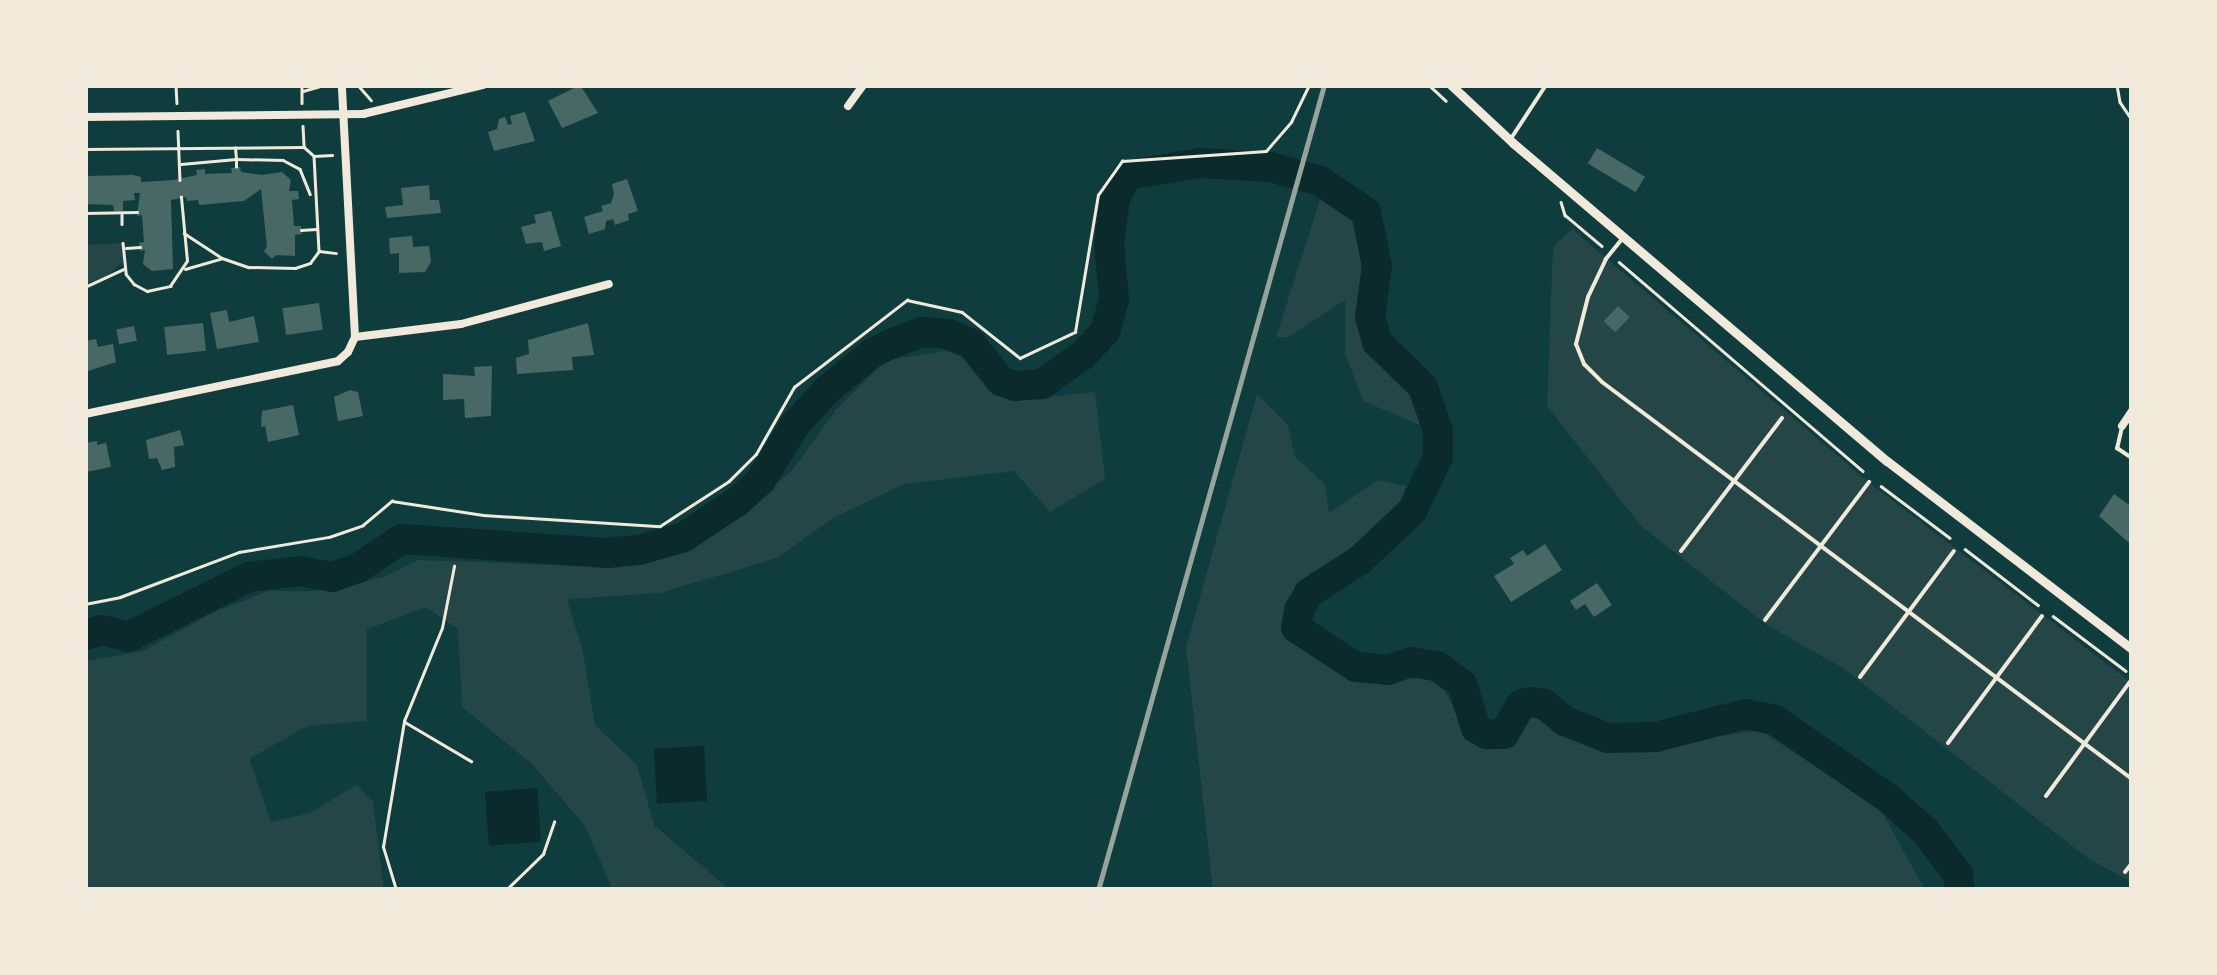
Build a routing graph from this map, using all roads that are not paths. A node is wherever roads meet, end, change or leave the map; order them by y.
1 (342, 85) edge
2 (483, 85) edge
3 (863, 85) edge
4 (1451, 85) edge
5 (1546, 85) edge
6 (848, 106) dead end
7 (344, 116) junction
8 (85, 118) edge
9 (1510, 140) junction
10 (1624, 237) junction
11 (610, 284) dead end
12 (354, 336) junction
13 (2132, 411) edge
14 (85, 414) edge
15 (1782, 418) dead end
16 (2122, 426) joint
17 (2132, 458) edge
18 (1734, 481) junction
19 (1869, 482) dead end
20 (1821, 546) junction
21 (1954, 550) dead end
22 (1681, 551) dead end
23 (1908, 612) junction
24 (2042, 616) dead end
25 (1765, 620) dead end
26 (2132, 649) edge
27 (1860, 677) dead end
28 (1996, 677) junction
29 (2132, 678) edge
30 (1948, 743) dead end
31 (2085, 744) junction
32 (2132, 779) edge
33 (2046, 796) dead end
34 (2132, 863) edge
35 (2125, 872) dead end

1 - 7 street
2 - 7 street
3 - 6 street
4 - 9 street
5 - 9 lane
7 - 8 street
7 - 12 street
9 - 10 street
10 - 18 lane
10 - 26 street
11 - 12 street
12 - 14 street
13 - 16 street
15 - 18 lane
16 - 17 lane
18 - 20 lane
18 - 22 lane
19 - 20 lane
20 - 23 lane
20 - 25 lane
21 - 23 lane
23 - 27 lane
23 - 28 lane
24 - 28 lane
28 - 30 lane
28 - 31 lane
29 - 31 lane
31 - 32 lane
31 - 33 lane
34 - 35 lane

